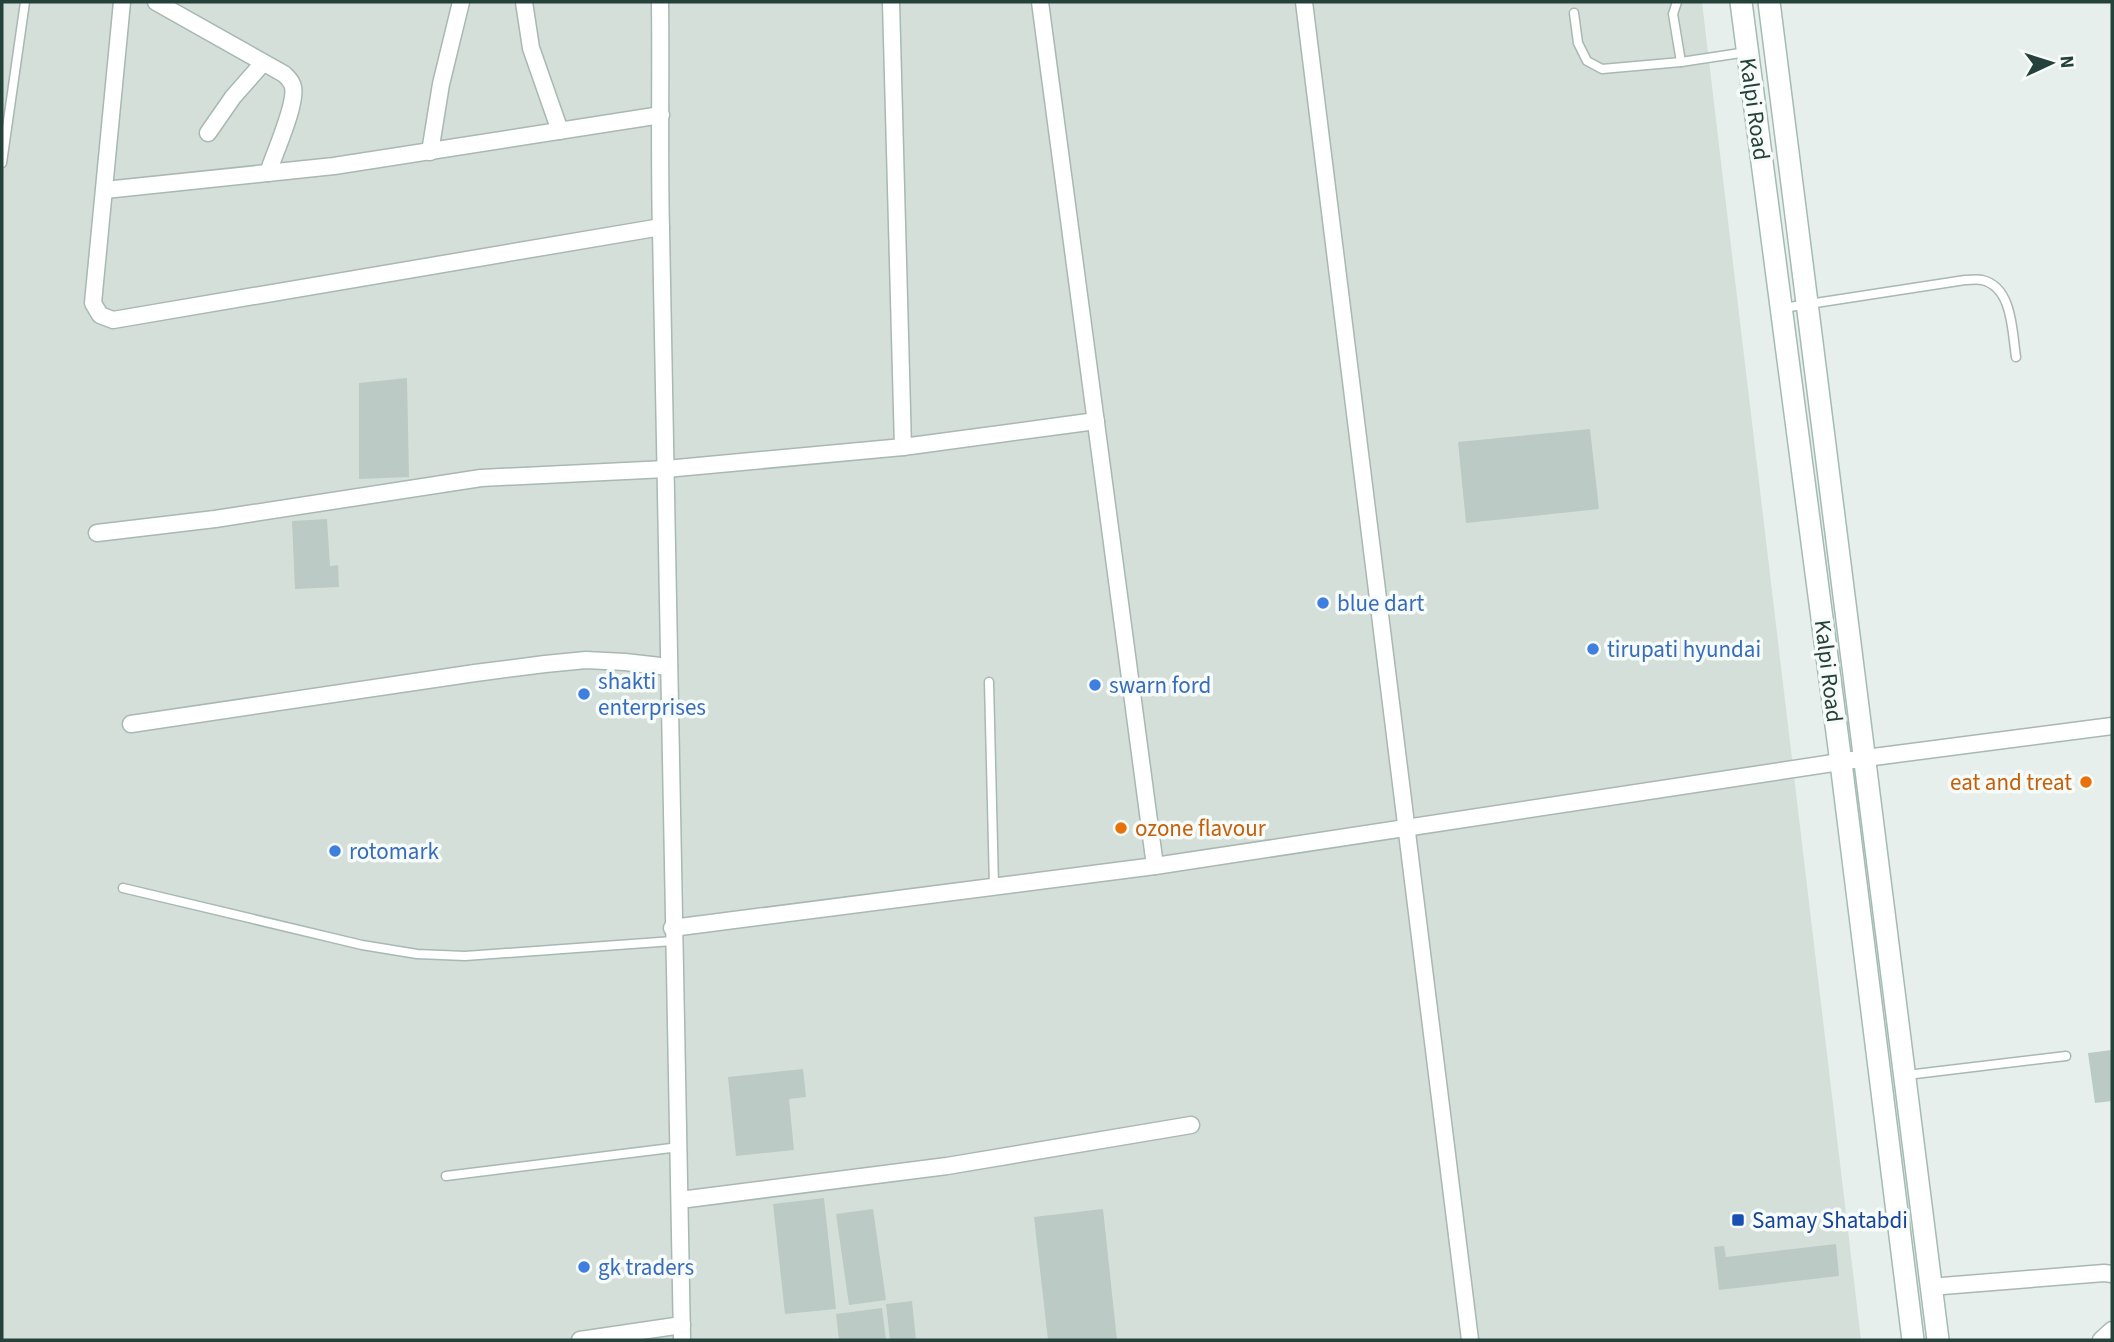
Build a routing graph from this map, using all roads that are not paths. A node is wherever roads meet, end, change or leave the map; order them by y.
1 (25, 2) edge
2 (122, 2) edge
3 (156, 2) edge
4 (461, 2) edge
5 (524, 2) edge
6 (660, 2) edge
7 (891, 2) edge
8 (1040, 2) edge
9 (1304, 2) edge
10 (1677, 2) edge
11 (1741, 2) edge
12 (1769, 2) edge
13 (1574, 13) dead end
14 (1747, 52) junction
15 (1681, 62) junction
16 (263, 63) junction
17 (661, 115) junction
18 (560, 131) junction
19 (208, 133) dead end
20 (430, 152) junction
21 (2, 163) edge
22 (268, 173) junction
23 (105, 190) junction
24 (661, 227) junction
25 (1808, 304) junction
26 (1781, 309) junction
27 (2016, 357) dead end
28 (1096, 421) junction
29 (903, 447) junction
30 (666, 469) junction
31 (97, 533) dead end
32 (669, 667) junction
33 (989, 682) dead end
34 (131, 724) dead end
35 (2112, 726) edge
36 (1866, 758) junction
37 (1841, 763) junction
38 (1407, 828) junction
39 (1156, 866) junction
40 (994, 887) junction
41 (123, 888) dead end
42 (673, 935) junction
43 (2066, 1056) dead end
44 (1904, 1075) junction
45 (1191, 1125) dead end
46 (679, 1146) junction
47 (446, 1176) dead end
48 (680, 1200) junction
49 (2112, 1274) edge
50 (1930, 1287) junction
51 (2112, 1330) edge
52 (682, 1332) edge
53 (580, 1340) edge
54 (1470, 1340) edge
55 (1913, 1340) edge
56 (1938, 1340) edge
57 (2101, 1340) edge

1 - 21 lane
2 - 23 street
3 - 16 street
4 - 20 street
5 - 18 street
6 - 17 street
7 - 29 street
8 - 28 street
9 - 38 street
10 - 15 lane
11 - 14 main road, Kalpi Road
12 - 25 main road, Kalpi Road
13 - 15 lane
14 - 15 lane
14 - 26 main road, Kalpi Road
16 - 19 street
16 - 22 street
17 - 18 street
17 - 24 street
18 - 20 street
20 - 22 street
22 - 23 street
23 - 24 street
24 - 30 street
25 - 26 lane
25 - 27 lane
25 - 36 main road, Kalpi Road
26 - 37 main road, Kalpi Road
28 - 29 street
28 - 39 street
29 - 30 street
30 - 31 street
30 - 32 street
32 - 34 street
32 - 42 street
33 - 40 lane
35 - 36 street
36 - 37 street
36 - 44 main road, Kalpi Road
37 - 38 street
37 - 55 main road, Kalpi Road
38 - 39 street
38 - 54 street
39 - 40 street
40 - 42 street
41 - 42 lane
42 - 46 street
43 - 44 lane
44 - 50 main road, Kalpi Road
45 - 48 street
46 - 47 lane
46 - 48 street
48 - 52 street
49 - 50 street
50 - 56 main road, Kalpi Road
51 - 57 street
52 - 53 street

